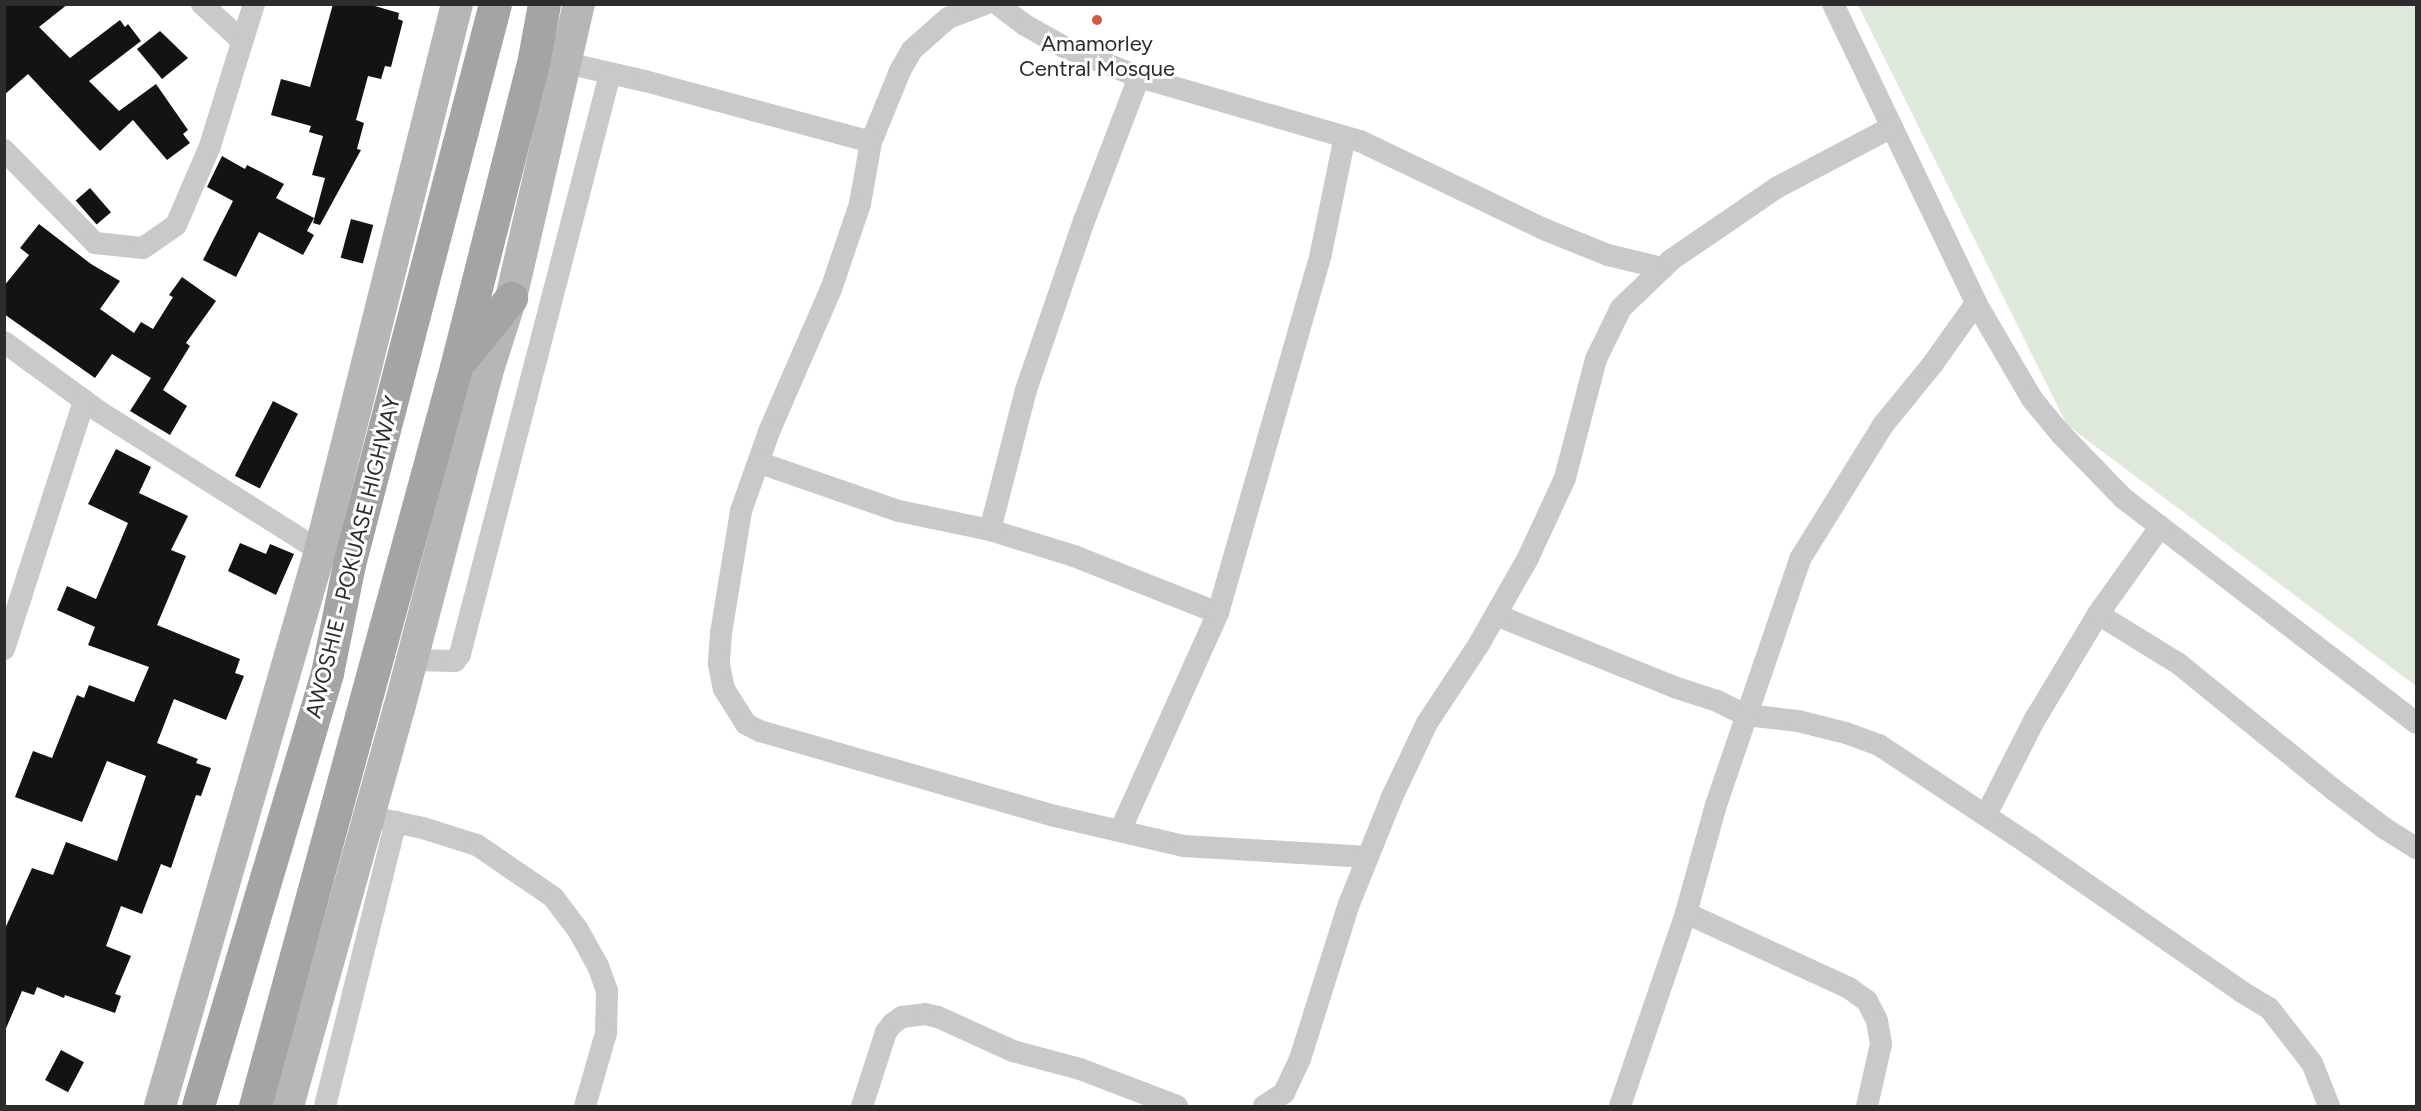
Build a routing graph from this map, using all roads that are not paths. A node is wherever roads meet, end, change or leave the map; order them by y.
1 (202, 4) edge
2 (254, 4) edge
3 (457, 4) edge
4 (495, 4) edge
5 (544, 4) edge
6 (579, 4) edge
7 (985, 4) edge
8 (997, 4) edge
9 (1833, 4) edge
10 (242, 41) junction
11 (566, 63) junction
12 (610, 74) junction
13 (1139, 77) junction
14 (1892, 127) junction
15 (1345, 136) junction
16 (871, 142) junction
17 (4, 150) edge
18 (1662, 268) junction
19 (511, 298) junction
20 (1976, 303) junction
21 (4, 342) edge
22 (456, 367) junction
23 (84, 401) junction
24 (760, 463) junction
25 (2160, 526) junction
26 (990, 530) junction
27 (320, 550) junction
28 (1218, 613) junction
29 (2098, 614) junction
30 (1496, 615) junction
31 (5, 646) edge
32 (412, 660) junction
33 (1746, 716) junction
34 (2416, 723) edge
35 (1986, 815) junction
36 (382, 819) junction
37 (1120, 831) junction
38 (2416, 848) edge
39 (1368, 857) junction
40 (342, 909) junction
41 (1686, 913) junction
42 (373, 918) junction
43 (226, 1011) junction
44 (275, 1029) junction
45 (160, 1107) edge
46 (198, 1107) edge
47 (255, 1107) edge
48 (288, 1107) edge
49 (325, 1107) edge
50 (585, 1107) edge
51 (862, 1107) edge
52 (1176, 1107) edge
53 (1264, 1107) edge
54 (1620, 1107) edge
55 (1867, 1107) edge
56 (2329, 1107) edge

1 - 10 street
2 - 10 street
3 - 27 street
4 - 43 main road, AWOSHIE - POKUASE HIGHWAY
5 - 22 main road, AWOSHIE - POKUASE HIGHWAY
6 - 11 street
7 - 16 street
8 - 13 street
9 - 14 street
10 - 17 street
11 - 12 street
11 - 19 street
12 - 16 street
12 - 32 street
13 - 15 street
13 - 26 street
14 - 18 street
14 - 20 street
15 - 18 street
15 - 28 street
16 - 24 street
18 - 30 street
19 - 22 main road
19 - 32 street
20 - 25 street
20 - 33 street
21 - 23 street
22 - 44 main road, AWOSHIE - POKUASE HIGHWAY
23 - 27 street
23 - 31 street
24 - 26 street
24 - 37 street
25 - 29 street
25 - 34 street
26 - 28 street
27 - 45 street
28 - 37 street
29 - 35 street
29 - 38 street
30 - 33 street
30 - 39 street
32 - 36 street
33 - 35 street
33 - 41 street
35 - 56 street
36 - 40 street
36 - 42 street
36 - 50 street
37 - 39 street
39 - 53 street
40 - 42 street
40 - 48 street
41 - 54 street
41 - 55 street
42 - 49 street
43 - 44 main road
43 - 46 main road, AWOSHIE - POKUASE HIGHWAY
44 - 47 main road, AWOSHIE - POKUASE HIGHWAY
51 - 52 street

